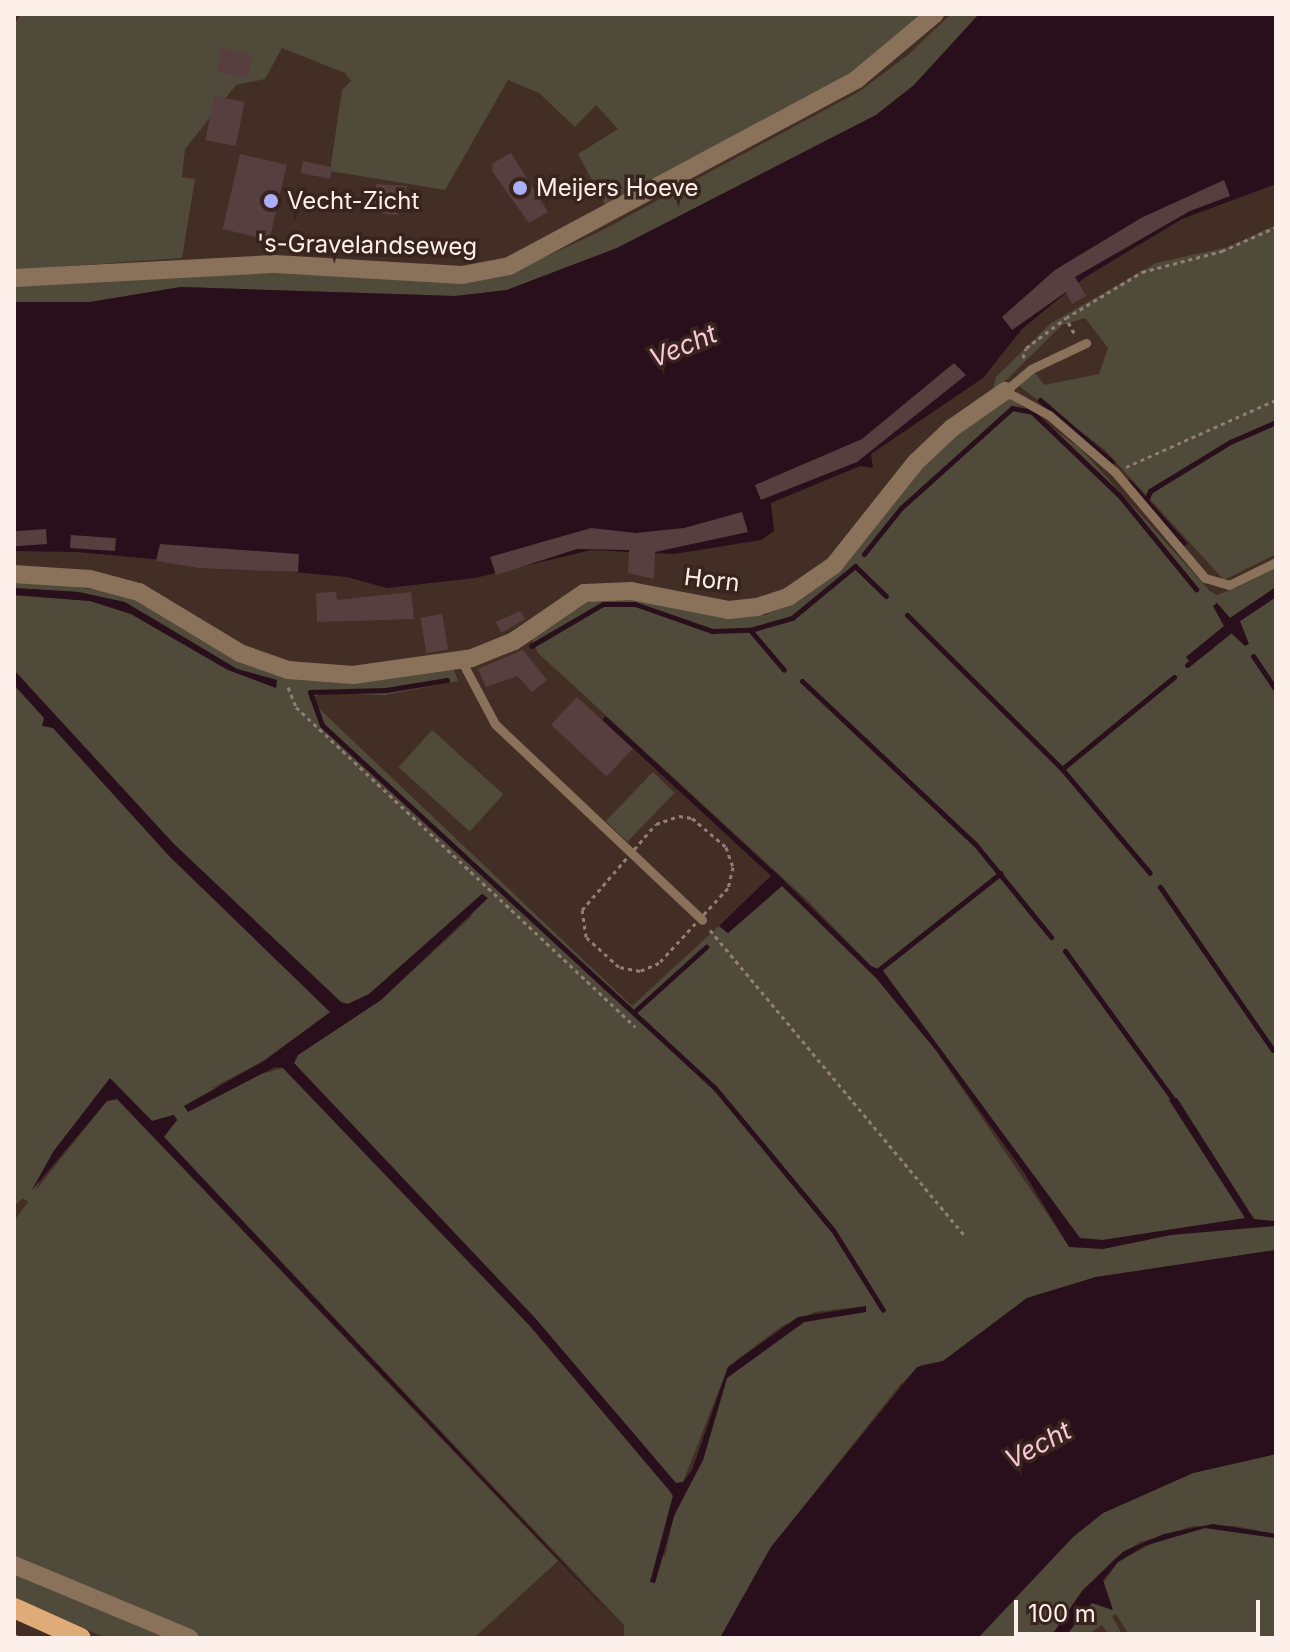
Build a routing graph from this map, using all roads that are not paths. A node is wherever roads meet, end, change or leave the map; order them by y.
1 (935, 14) edge
2 (14, 278) edge
3 (1084, 344) road end
4 (1005, 391) junction
5 (1276, 562) edge
6 (14, 574) edge
7 (461, 660) junction
8 (702, 920) road end
9 (14, 1565) edge
10 (14, 1608) edge
11 (81, 1638) edge
12 (189, 1638) edge

1 - 2 street, 's-Gravelandseweg
3 - 4 lane
4 - 5 lane
4 - 7 street, Horn
6 - 7 street, Horn
7 - 8 lane
9 - 12 street
10 - 11 main road

